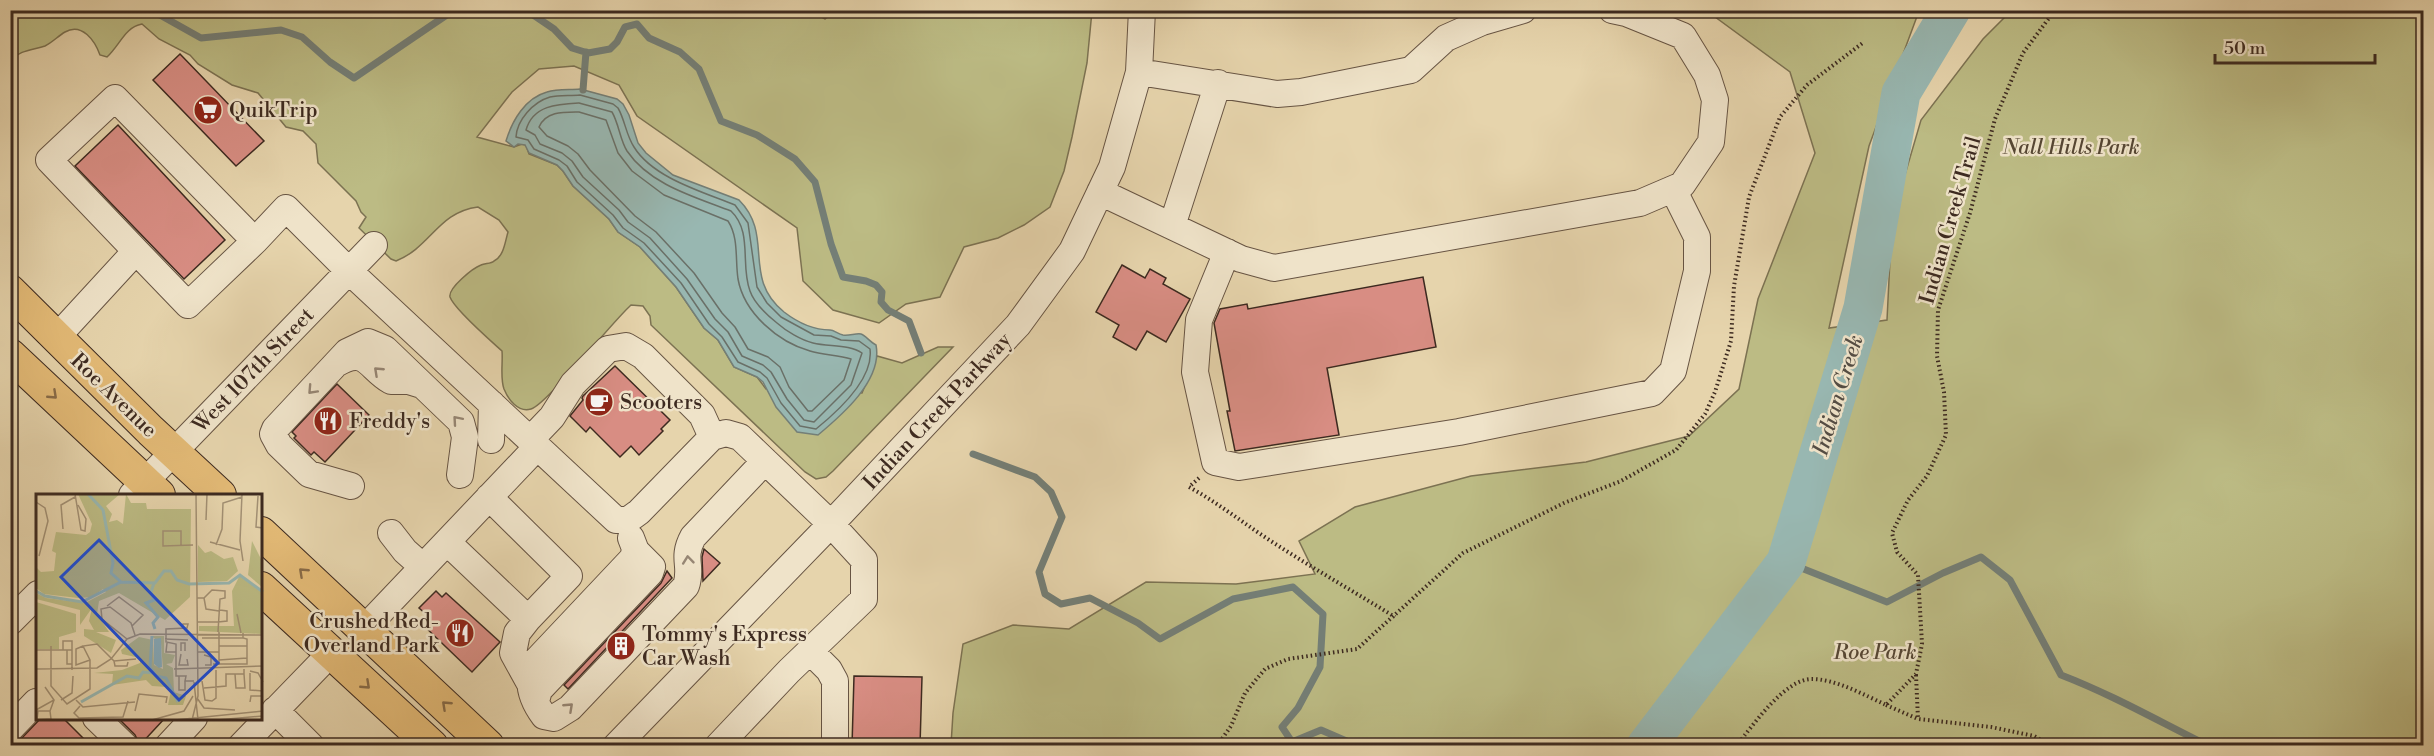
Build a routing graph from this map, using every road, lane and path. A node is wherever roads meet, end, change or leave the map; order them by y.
1 (1142, 10) edge
2 (1523, 10) edge
3 (1612, 10) edge
4 (2055, 10) edge
5 (1139, 72) junction
6 (1218, 83) junction
7 (1673, 189) junction
8 (1100, 192) junction
9 (1172, 226) junction
10 (255, 241) junction
11 (374, 245) dead end
12 (136, 251) junction
13 (1227, 252) junction
14 (349, 271) junction
15 (10, 291) edge
16 (56, 338) junction
17 (10, 355) edge
18 (492, 404) junction
19 (712, 437) junction
20 (491, 440) dead end
21 (533, 444) junction
22 (173, 452) junction
23 (765, 461) junction
24 (1215, 462) junction
25 (351, 486) dead end
26 (146, 491) edge
27 (219, 494) edge
28 (488, 499) junction
29 (628, 520) junction
30 (831, 524) junction
31 (391, 533) dead end
32 (262, 534) edge
33 (447, 542) junction
34 (423, 567) junction
35 (262, 589) edge
36 (36, 596) edge
37 (1395, 617) dead end
38 (528, 618) junction
39 (10, 622) edge
40 (364, 629) junction
41 (1358, 648) dead end
42 (810, 651) junction
43 (331, 653) junction
44 (1916, 674) junction
45 (532, 691) junction
46 (36, 702) edge
47 (1886, 705) junction
48 (275, 710) junction
49 (262, 719) edge
50 (1918, 719) junction
51 (98, 720) edge
52 (192, 720) edge
53 (261, 720) edge
54 (10, 729) edge
55 (243, 733) edge
56 (719, 745) edge
57 (125, 746) edge
58 (168, 746) edge
59 (311, 746) edge
60 (432, 746) edge
61 (488, 746) edge
62 (616, 746) edge
63 (835, 746) edge
64 (1217, 746) edge
65 (1736, 746) edge
66 (2052, 746) edge

1 - 5 street, Indian Creek Parkway
2 - 6 street
3 - 7 street
4 - 44 path, Indian Creek Trail
5 - 6 street
5 - 8 street, Indian Creek Parkway
6 - 9 street
7 - 13 street
7 - 24 street
8 - 9 street
8 - 30 street, Indian Creek Parkway
9 - 13 street
10 - 12 street
10 - 12 street
10 - 14 street
11 - 14 street, West 107th Street
12 - 16 street
13 - 24 street
14 - 18 street
14 - 22 street, West 107th Street
15 - 16 main road, Roe Avenue
16 - 22 main road, Roe Avenue
17 -> 26 main road, Roe Avenue
18 - 20 street
18 - 21 street
19 - 21 street
19 - 23 street
19 - 29 street
21 - 28 street
21 - 29 street
22 - 26 street, West 107th Street
22 - 27 main road, Roe Avenue
23 - 30 street
45 -> 23 street
24 - 37 path
28 -> 25 street
28 - 33 street
28 - 38 street
29 - 45 street
30 - 42 street
30 - 62 street, Indian Creek Parkway
31 - 34 street
40 -> 32 main road
33 - 34 street
33 - 38 street
34 - 40 street
35 - 43 main road
36 - 39 street
38 - 45 street
61 -> 40 main road
41 - 64 path
42 - 56 street
42 - 63 street
43 - 48 street
43 -> 60 main road
44 - 47 path
44 - 50 path, Indian Creek Trail
46 - 54 street
47 - 50 path
47 - 65 path
48 - 49 street
48 - 59 street
50 - 66 path
51 - 57 street
52 - 58 street
53 - 55 street

